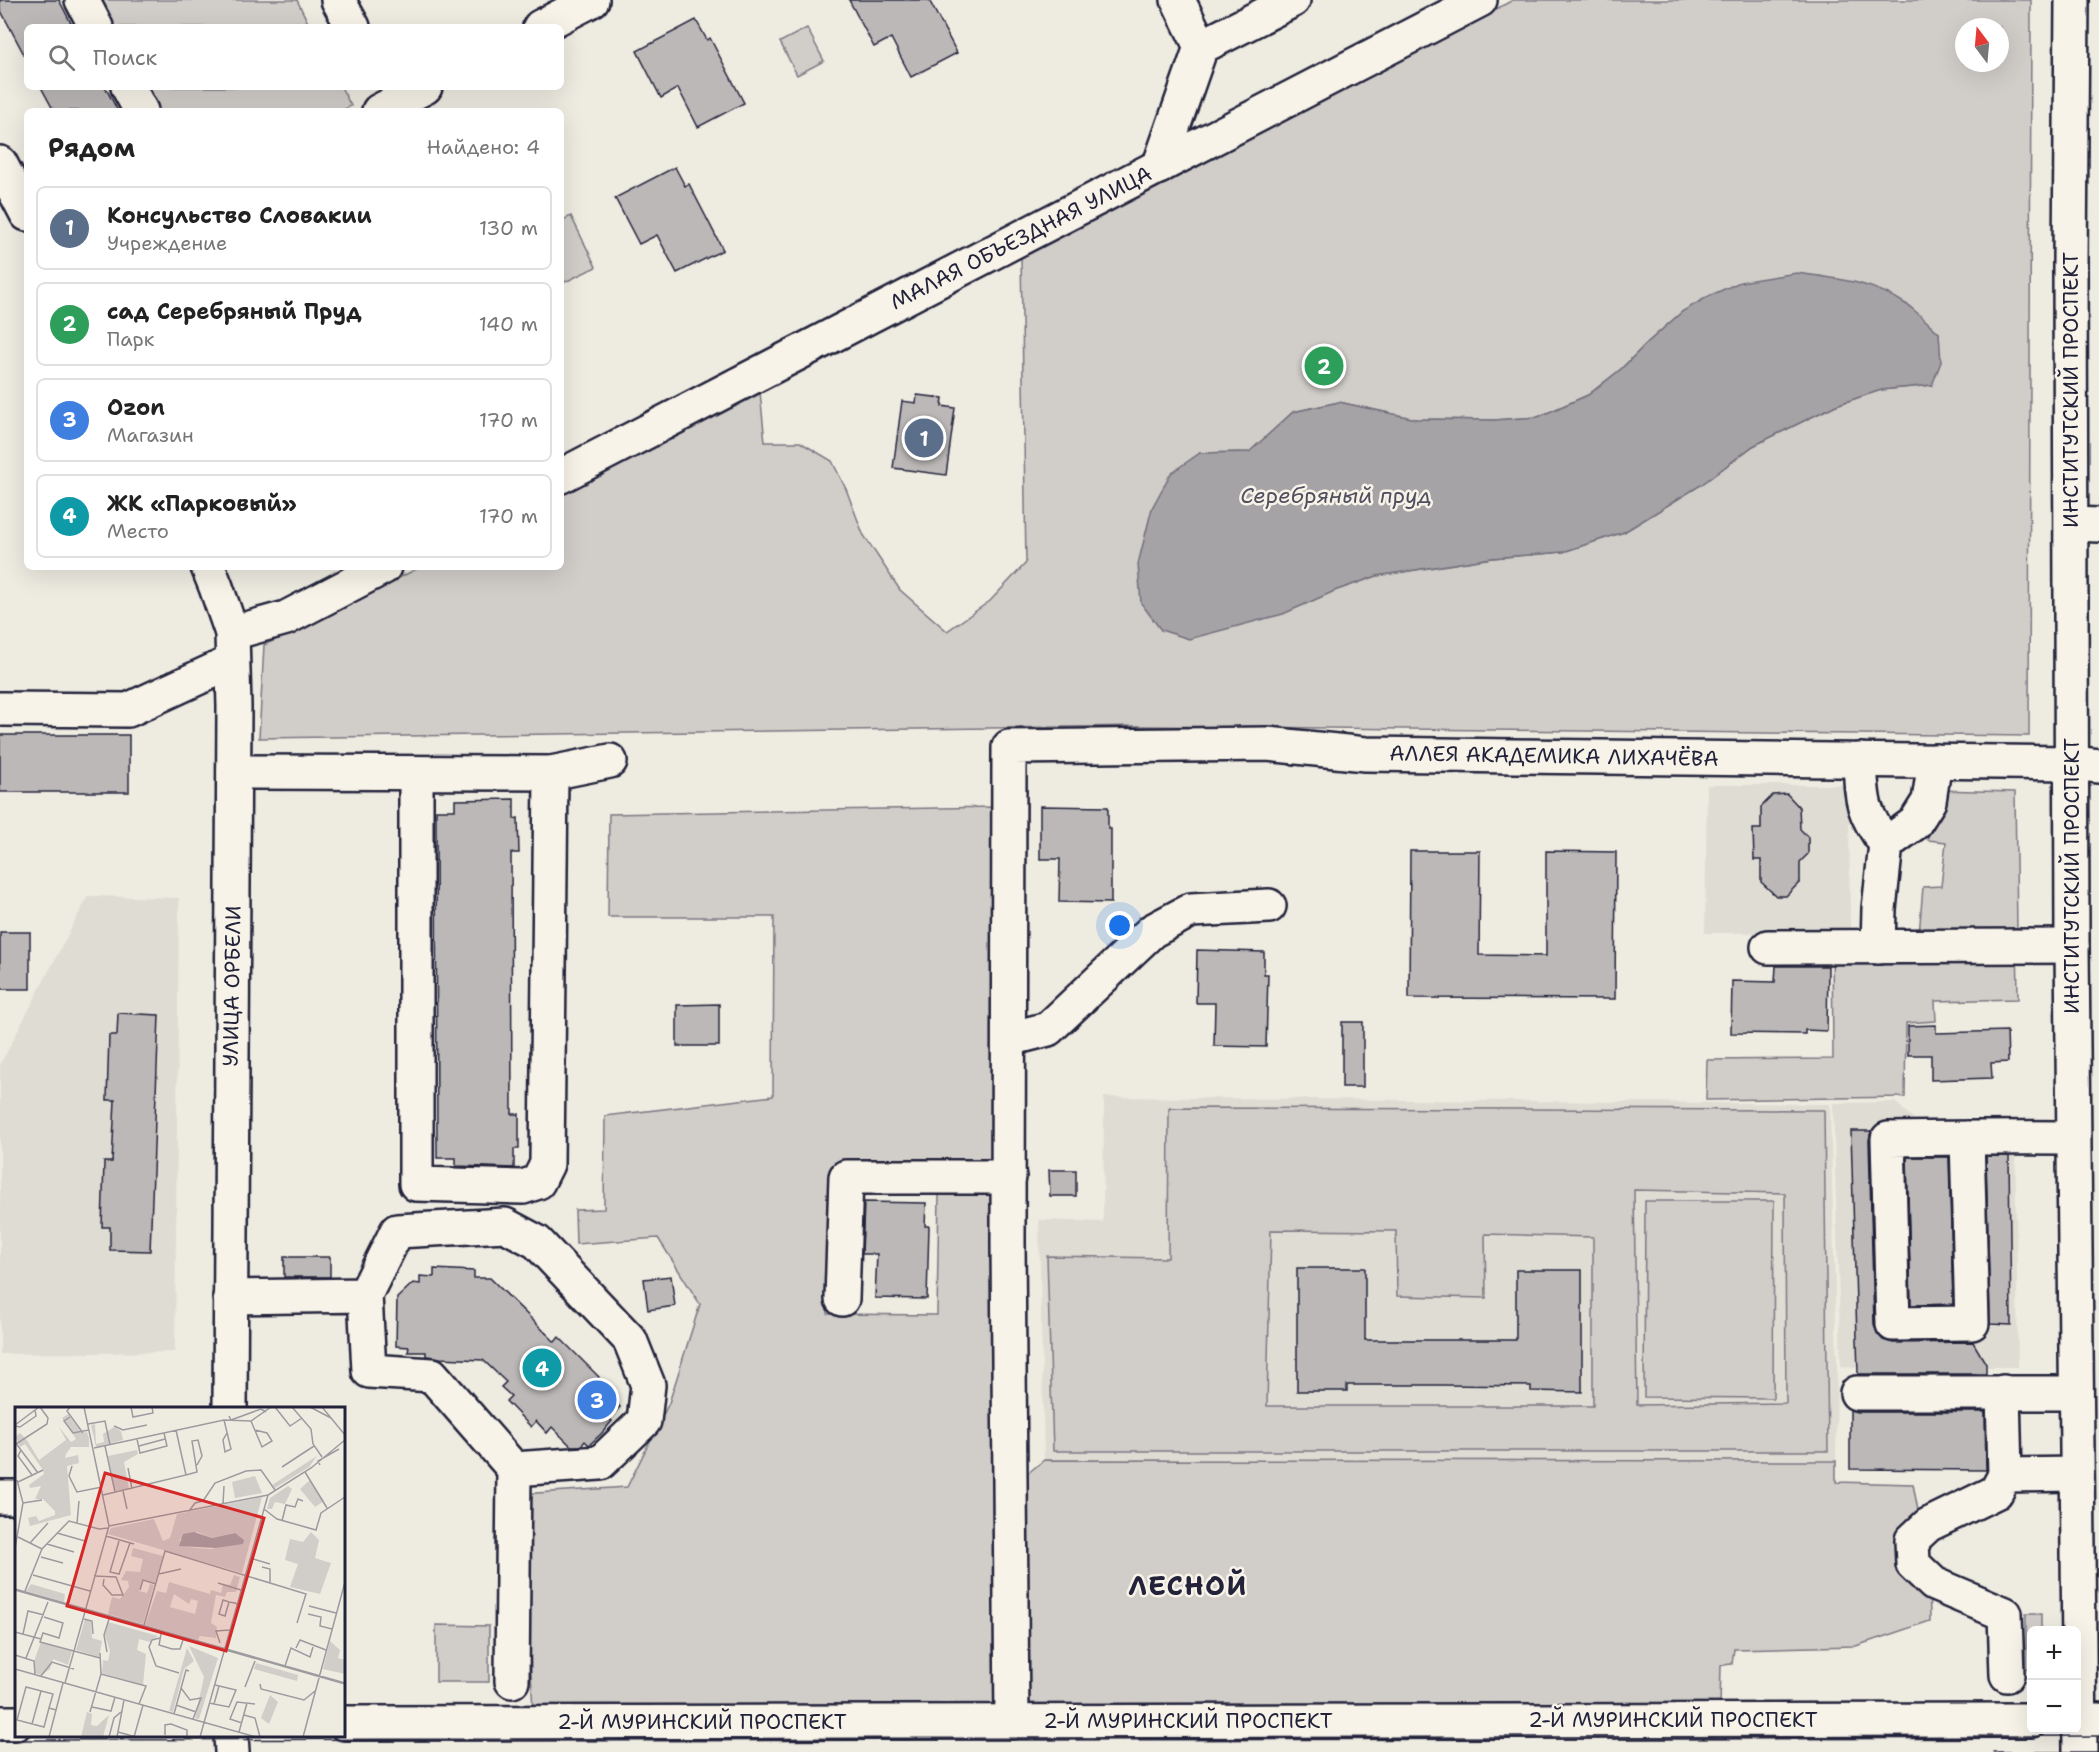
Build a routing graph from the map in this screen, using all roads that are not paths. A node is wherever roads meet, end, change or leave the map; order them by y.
1 (82, 0) edge
2 (338, 0) edge
3 (592, 0) edge
4 (1178, 0) edge
5 (1293, 0) edge
6 (1480, 0) edge
7 (2072, 0) edge
8 (94, 24) edge
9 (351, 24) edge
10 (546, 24) edge
11 (1201, 47) junction
12 (130, 90) edge
13 (416, 90) edge
14 (386, 100) edge
15 (139, 108) edge
16 (1159, 167) junction
17 (564, 474) edge
18 (2085, 525) edge
19 (209, 570) edge
20 (378, 570) edge
21 (232, 647) junction
22 (0, 709) edge
23 (1860, 760) junction
24 (610, 761) dead end
25 (1935, 761) junction
26 (2086, 764) edge
27 (234, 772) junction
28 (416, 773) junction
29 (551, 773) junction
30 (1886, 844) junction
31 (1269, 906) dead end
32 (1878, 946) junction
33 (2072, 946) junction
34 (1768, 947) dead end
35 (1009, 1039) junction
36 (1967, 1138) junction
37 (2073, 1138) junction
38 (1010, 1177) junction
39 (2086, 1235) edge
40 (365, 1295) junction
41 (230, 1297) junction
42 (842, 1299) dead end
43 (1857, 1392) dead end
44 (2003, 1392) junction
45 (2075, 1393) junction
46 (230, 1407) edge
47 (514, 1469) junction
48 (2076, 1474) junction
49 (2005, 1475) junction
50 (2007, 1675) dead end
51 (512, 1681) dead end
52 (2027, 1720) edge
53 (2085, 1720) edge
54 (345, 1722) edge
55 (1012, 1722) junction
56 (231, 1737) edge
57 (232, 1752) edge
58 (2080, 1752) edge

1 - 8 street
2 - 9 street
3 - 10 street
4 - 11 street
5 - 11 street
6 - 16 street, МАЛАЯ ОБЪЕЗДНАЯ УЛИЦА
7 - 18 street, ИНСТИТУТСКИЙ ПРОСПЕКТ
11 - 16 street
12 - 15 street
13 - 14 street
16 - 17 street, МАЛАЯ ОБЪЕЗДНАЯ УЛИЦА
18 - 26 street, ИНСТИТУТСКИЙ ПРОСПЕКТ
19 - 21 street, УЛИЦА ОРБЕЛИ
20 - 21 street
21 - 22 street
21 - 27 street, УЛИЦА ОРБЕЛИ
23 - 25 street, АЛЛЕЯ АКАДЕМИКА ЛИХАЧЁВА
23 - 30 street
23 - 35 street, АЛЛЕЯ АКАДЕМИКА ЛИХАЧЁВА
24 - 29 street
25 - 26 street, АЛЛЕЯ АКАДЕМИКА ЛИХАЧЁВА
25 - 30 street
26 - 33 street, ИНСТИТУТСКИЙ ПРОСПЕКТ
27 - 28 street
27 - 41 street, УЛИЦА ОРБЕЛИ
28 - 29 street
28 - 29 street
30 - 32 street
31 - 35 street
32 - 33 street
32 - 34 street
33 - 37 street, ИНСТИТУТСКИЙ ПРОСПЕКТ
35 - 38 street
36 - 36 street
36 - 37 street
37 - 39 street, ИНСТИТУТСКИЙ ПРОСПЕКТ
38 - 42 street
38 - 55 street
39 - 45 street, ИНСТИТУТСКИЙ ПРОСПЕКТ
40 - 41 street
40 - 47 street
40 - 47 street
41 - 46 street, УЛИЦА ОРБЕЛИ
43 - 44 street
44 - 45 street
44 - 49 street
45 - 48 street, ИНСТИТУТСКИЙ ПРОСПЕКТ
47 - 51 street
48 - 49 street
48 - 53 street, ИНСТИТУТСКИЙ ПРОСПЕКТ
49 - 50 street
52 - 55 street, 2-Й МУРИНСКИЙ ПРОСПЕКТ
53 - 58 street, ИНСТИТУТСКИЙ ПРОСПЕКТ
54 - 55 street, 2-Й МУРИНСКИЙ ПРОСПЕКТ
56 - 57 street

